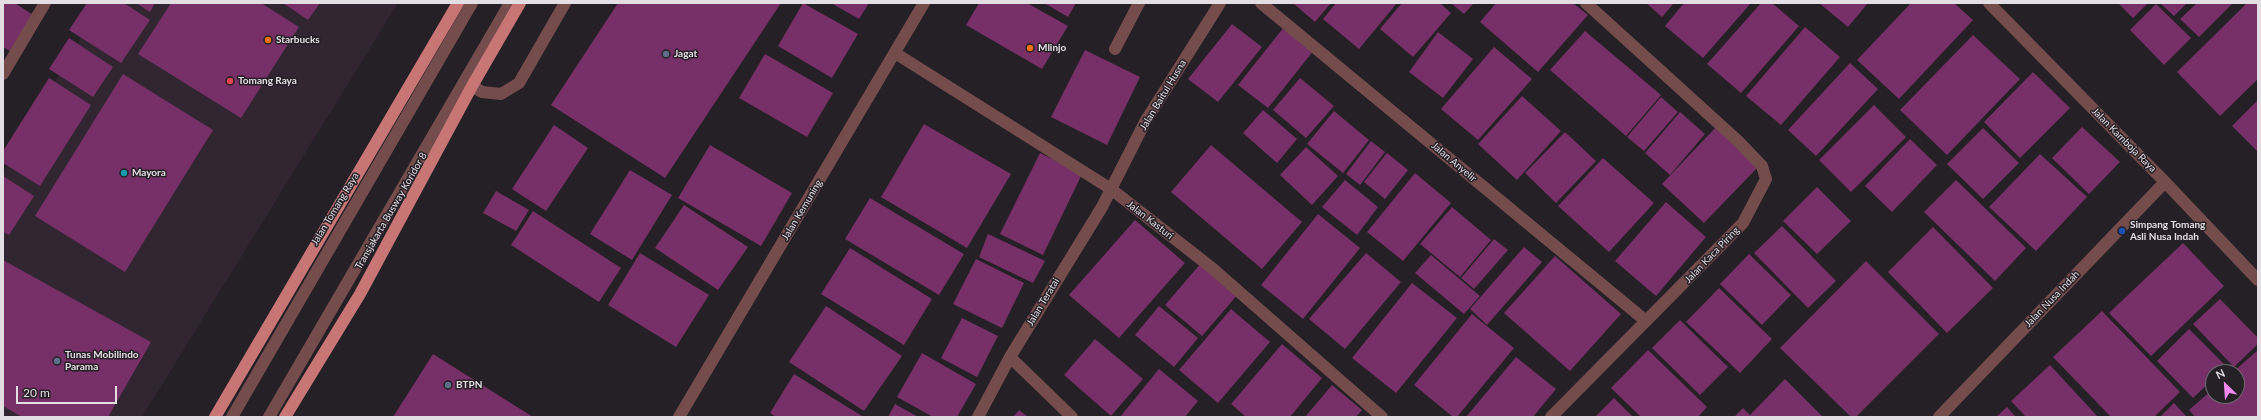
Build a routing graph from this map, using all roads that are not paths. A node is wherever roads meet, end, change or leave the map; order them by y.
1 (45, 3) edge
2 (458, 3) edge
3 (472, 3) edge
4 (510, 3) edge
5 (520, 3) edge
6 (565, 3) edge
7 (924, 3) edge
8 (1139, 3) edge
9 (1220, 3) edge
10 (1261, 3) edge
11 (1586, 3) edge
12 (1988, 3) edge
13 (1114, 49) dead end
14 (895, 53) junction
15 (3, 74) edge
16 (472, 86) junction
17 (2165, 182) junction
18 (1111, 189) junction
19 (2258, 280) edge
20 (1646, 321) junction
21 (1010, 358) junction
22 (215, 417) edge
23 (232, 417) edge
24 (270, 417) edge
25 (285, 417) edge
26 (679, 417) edge
27 (978, 417) edge
28 (1072, 417) edge
29 (1382, 417) edge
30 (1551, 417) edge
31 (1939, 417) edge

1 - 15 street
2 - 22 main road, Jalan Tomang Raya
3 - 23 street
4 - 24 street, Transjakarta Busway Koridor 8
5 - 16 main road
6 - 16 street
7 - 14 street, Jalan Kemuning
8 - 13 street
9 - 18 street, Jalan Baitul Husna
10 - 20 street, Jalan Anyelir
11 - 20 street, Jalan Kaca Piring
12 - 17 street, Jalan Kamboja Raya
14 - 18 street, Jalan Kasturi
14 - 26 street, Jalan Kemuning
16 - 25 main road
17 - 19 street, Jalan Kamboja Raya
17 - 31 street, Jalan Nusa Indah
18 - 21 street, Jalan Teratai
18 - 29 street, Jalan Kasturi
20 - 30 street, Jalan Kaca Piring
21 - 27 street, Jalan Teratai
21 - 28 street

